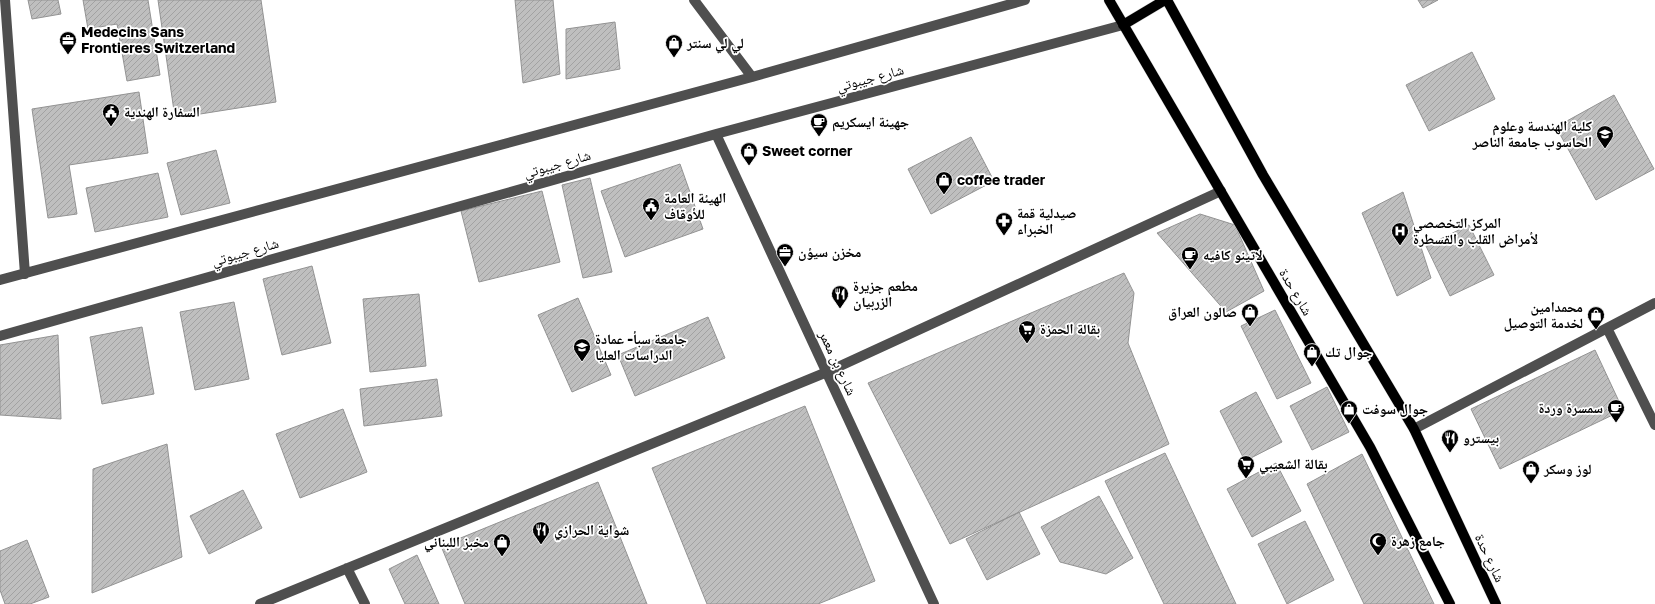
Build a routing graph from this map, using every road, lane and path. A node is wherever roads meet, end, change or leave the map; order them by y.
1 (5, 0) edge
2 (694, 0) edge
3 (1025, 0) edge
4 (1109, 0) edge
5 (1166, 0) edge
6 (1123, 25) junction
7 (752, 76) junction
8 (716, 134) junction
9 (1221, 191) junction
10 (25, 274) junction
11 (0, 280) edge
12 (1655, 303) edge
13 (1607, 328) junction
14 (0, 336) edge
15 (827, 372) junction
16 (1655, 425) edge
17 (1414, 429) junction
18 (347, 568) junction
19 (260, 604) edge
20 (365, 604) edge
21 (934, 604) edge
22 (1450, 604) edge
23 (1496, 604) edge

1 - 10 street
2 - 7 street
3 - 7 street
4 - 6 main road, شارع حدة
5 - 6 main road
5 - 17 main road, شارع حدة
6 - 8 street, شارع جيبوتي
6 - 9 main road, شارع حدة
7 - 10 street
8 - 14 street, شارع جيبوتي
8 - 15 street, شارع بن معمر
9 - 15 street
9 - 22 main road, شارع حدة
10 - 11 street
12 - 13 street
13 - 16 street
13 - 17 street
15 - 18 street
15 - 21 street, شارع بن معمر
17 - 23 main road, شارع حدة
18 - 19 street
18 - 20 street

